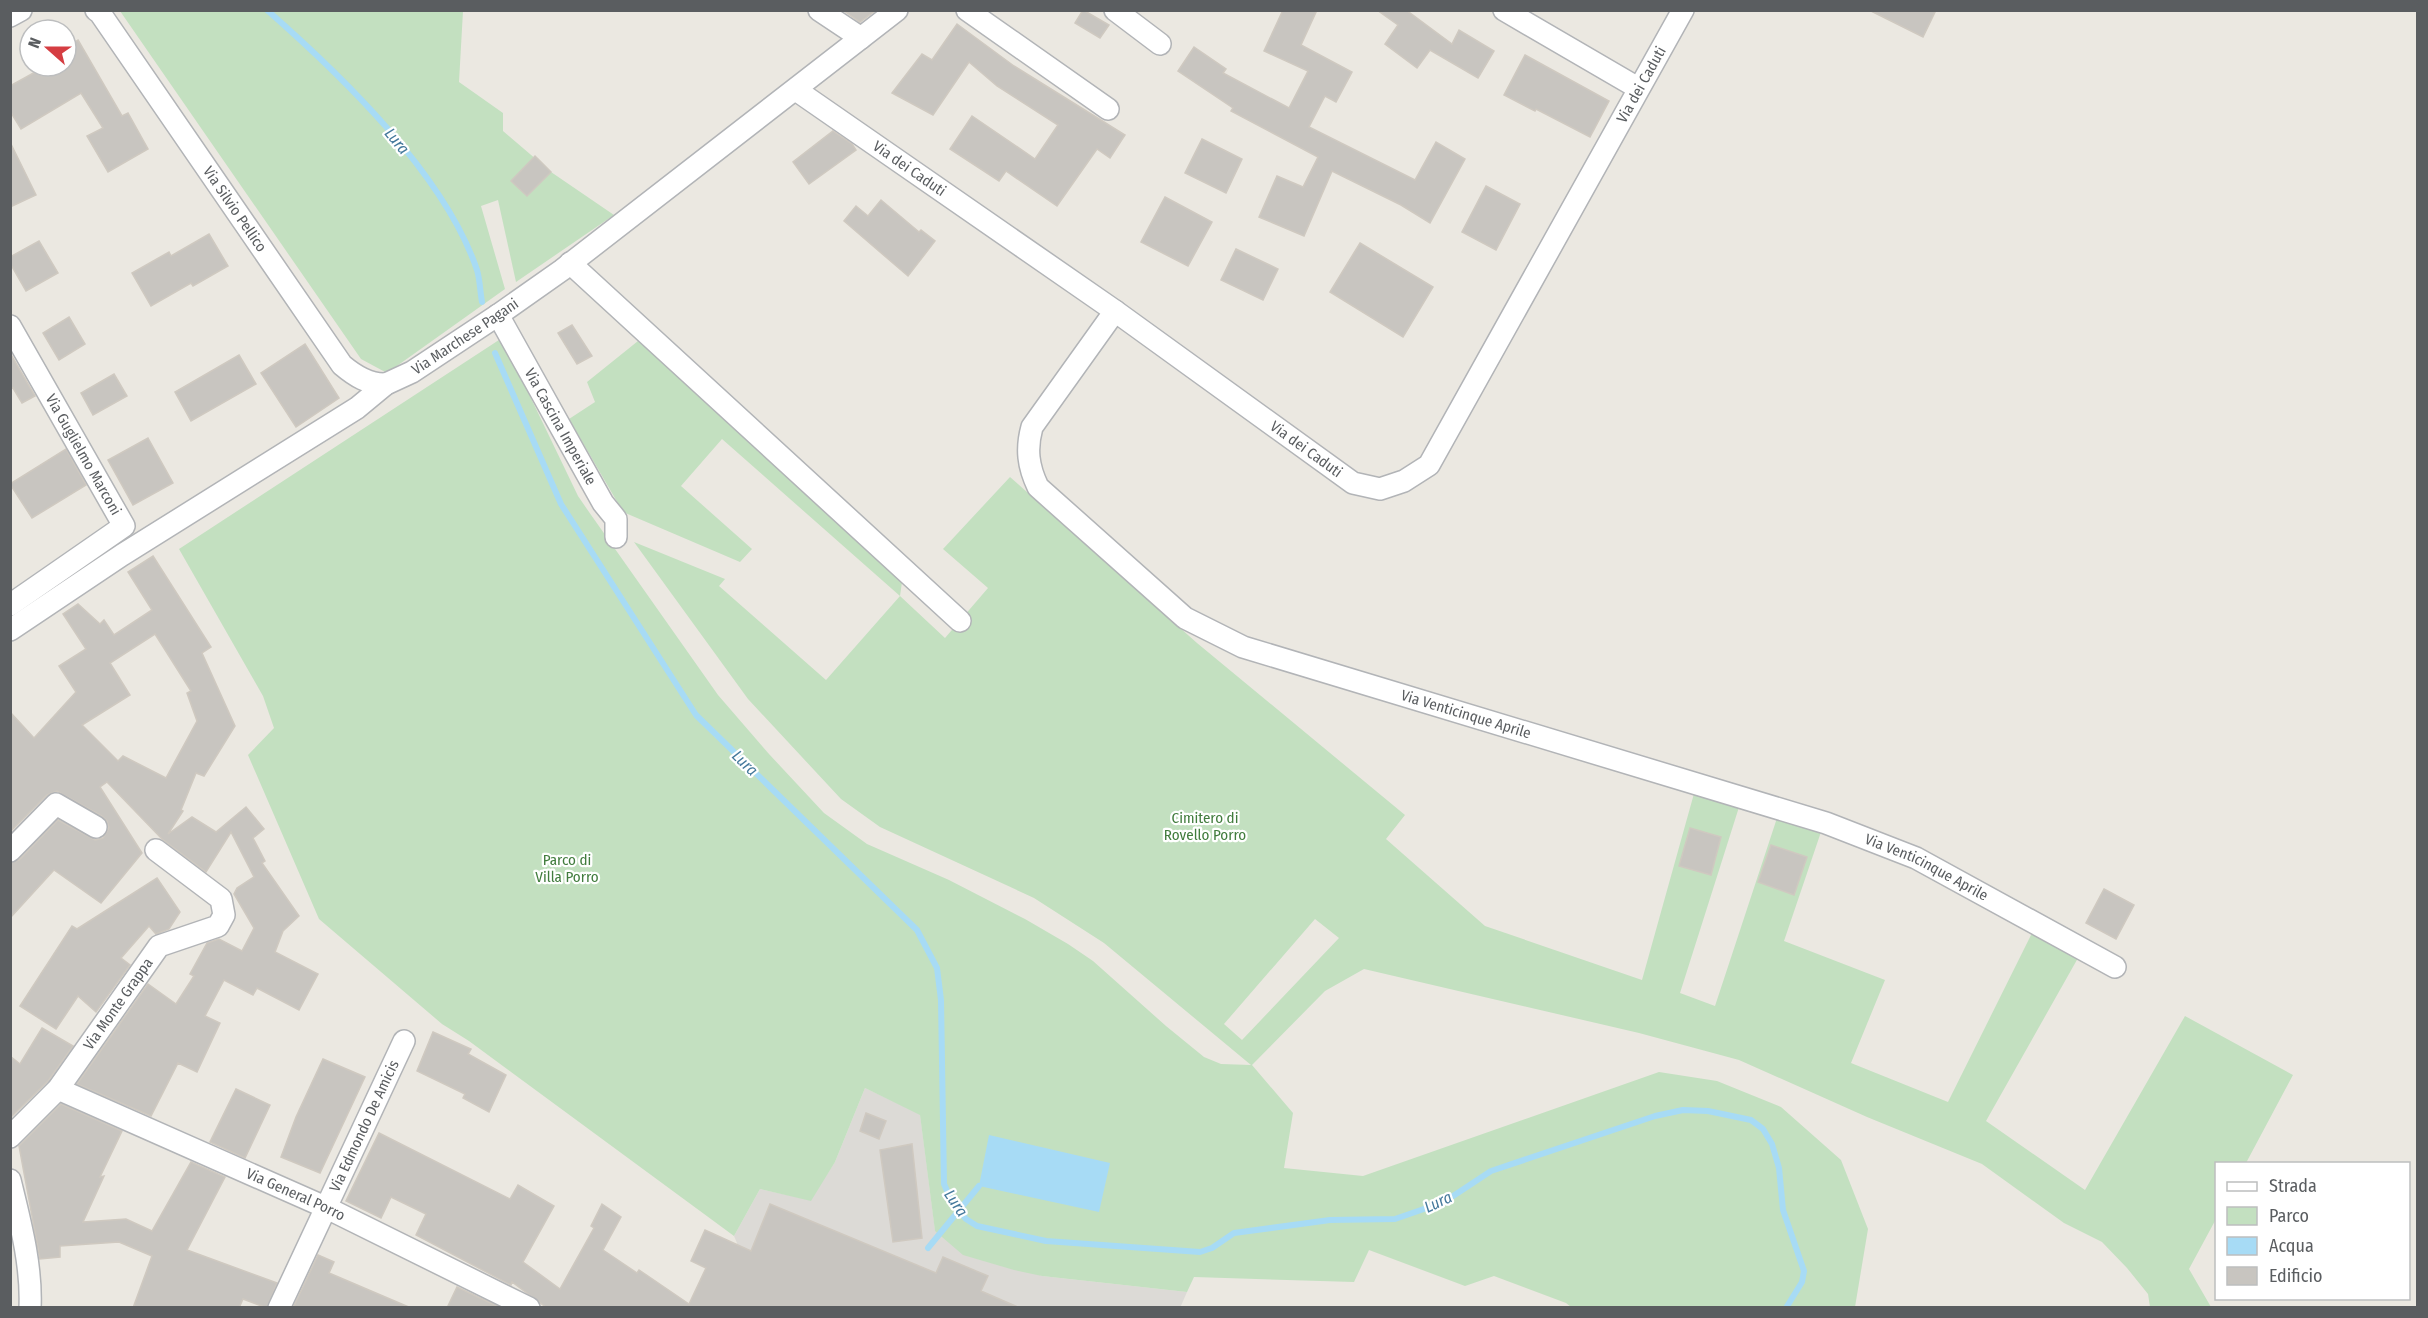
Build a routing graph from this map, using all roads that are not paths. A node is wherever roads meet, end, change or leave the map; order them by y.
1 (21, 10) edge
2 (819, 10) edge
3 (897, 10) edge
4 (967, 10) edge
5 (1115, 10) edge
6 (1504, 10) edge
7 (1683, 10) edge
8 (98, 12) edge
9 (10, 16) edge
10 (861, 38) junction
11 (1160, 44) dead end
12 (1638, 88) junction
13 (796, 90) junction
14 (1108, 109) dead end
15 (570, 263) junction
16 (1115, 311) junction
17 (498, 315) junction
18 (10, 326) edge
19 (386, 384) junction
20 (616, 537) dead end
21 (10, 605) edge
22 (960, 621) dead end
23 (10, 630) edge
24 (96, 826) dead end
25 (156, 850) dead end
26 (10, 851) edge
27 (2115, 967) dead end
28 (404, 1041) dead end
29 (58, 1089) junction
30 (10, 1137) edge
31 (10, 1180) edge
32 (325, 1207) junction
33 (30, 1308) edge
34 (279, 1308) edge
35 (529, 1308) edge

1 - 9 street
2 - 10 street
3 - 10 street, Via Marchese Pagani
4 - 14 street
5 - 11 street
6 - 12 street
7 - 12 street, Via dei Caduti
8 - 19 street, Via Silvio Pellico
10 - 13 street, Via Marchese Pagani
12 - 16 street, Via dei Caduti
13 - 15 street, Via Marchese Pagani
13 - 16 street, Via dei Caduti
15 - 17 street, Via Marchese Pagani
15 - 22 street
16 - 27 street, Via Venticinque Aprile
17 - 19 street, Via Marchese Pagani
17 - 20 street, Via Cascina Imperiale
18 - 21 street, Via Guglielmo Marconi
19 - 23 street, Via Marchese Pagani
24 - 26 street
25 - 29 street, Via Monte Grappa
28 - 32 street, Via Edmondo De Amicis
29 - 30 street, Via Monte Grappa
29 - 32 street, Via General Porro
31 - 33 street
32 - 34 street, Via Edmondo De Amicis
32 - 35 street, Via General Porro

